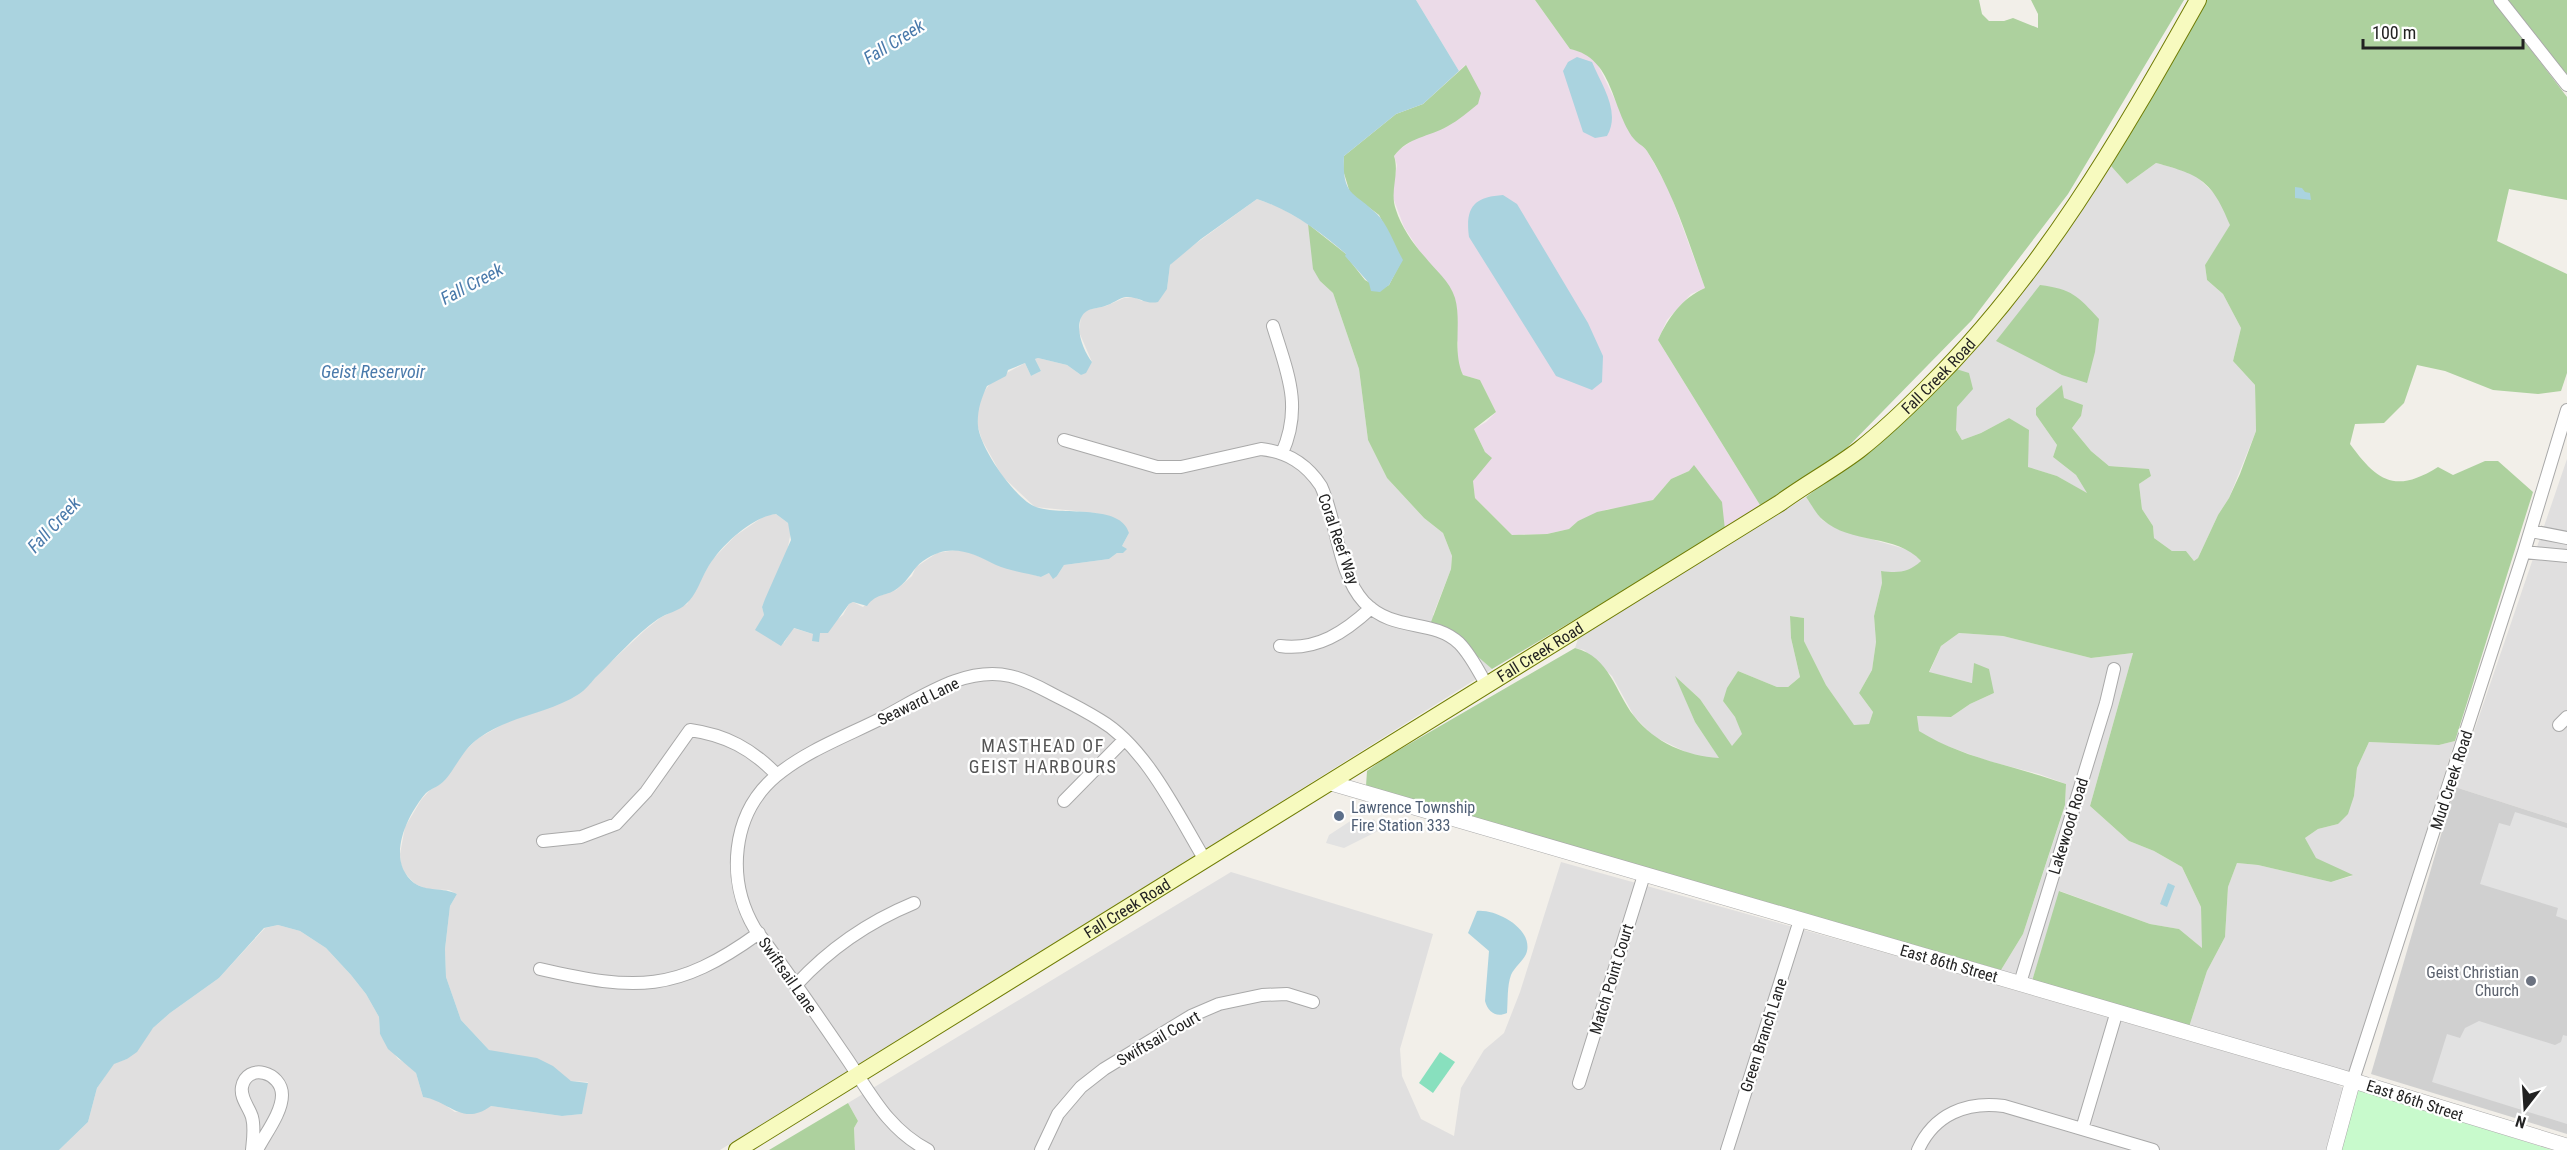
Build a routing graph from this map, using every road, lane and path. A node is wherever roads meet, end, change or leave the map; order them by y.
1 (2198, 0) edge
2 (2500, 0) edge
3 (2567, 84) edge
4 (1273, 326) dead end
5 (2567, 410) edge
6 (1064, 441) dead end
7 (1282, 453) junction
8 (2530, 531) junction
9 (2567, 538) edge
10 (2524, 552) junction
11 (2567, 556) edge
12 (1371, 608) junction
13 (1280, 646) dead end
14 (2114, 669) dead end
15 (1487, 686) junction
16 (1123, 741) junction
17 (777, 775) junction
18 (1331, 783) junction
19 (1064, 801) dead end
20 (543, 841) dead end
21 (1205, 860) junction
22 (1644, 875) junction
23 (914, 903) dead end
24 (1800, 920) junction
25 (759, 933) junction
26 (540, 969) dead end
27 (2020, 983) junction
28 (796, 985) junction
29 (1313, 1002) dead end
30 (2117, 1011) junction
31 (857, 1076) junction
32 (2353, 1080) junction
33 (1579, 1083) dead end
34 (2082, 1129) junction
35 (2567, 1146) edge
36 (252, 1150) edge
37 (257, 1150) edge
38 (737, 1150) edge
39 (928, 1150) edge
40 (1041, 1150) edge
41 (1727, 1150) edge
42 (1918, 1150) edge
43 (2153, 1150) edge
44 (2334, 1150) edge

1 - 15 main road, Fall Creek Road
2 - 3 street
4 - 7 street
5 - 8 street, Mud Creek Road
6 - 7 street, Coral Reef Way
7 - 12 street, Coral Reef Way
8 - 9 street
8 - 10 street, Mud Creek Road
10 - 11 street
10 - 32 street, Mud Creek Road
12 - 13 street
12 - 15 street, Coral Reef Way
14 - 27 street, Lakewood Road
15 - 18 main road, Fall Creek Road
16 - 17 street, Seaward Lane
16 - 19 street
16 - 21 street, Seaward Lane
17 - 20 street
17 - 25 street, Swiftsail Lane
18 - 21 main road, Fall Creek Road
18 - 22 street, East 86th Street
21 - 31 main road, Fall Creek Road
22 - 24 street, East 86th Street
22 - 33 street, Match Point Court
23 - 28 street
24 - 27 street, East 86th Street
24 - 41 street, Green Branch Lane
25 - 26 street
25 - 28 street, Swiftsail Lane
27 - 30 street, East 86th Street
28 - 31 street, Swiftsail Lane
29 - 40 street, Swiftsail Court
30 - 32 street, East 86th Street
30 - 34 street
31 - 38 main road, Fall Creek Road
31 - 39 street, Swiftsail Lane
32 - 35 street, East 86th Street
32 - 44 street, Mud Creek Road
34 - 42 street
34 - 43 street
36 - 37 street

